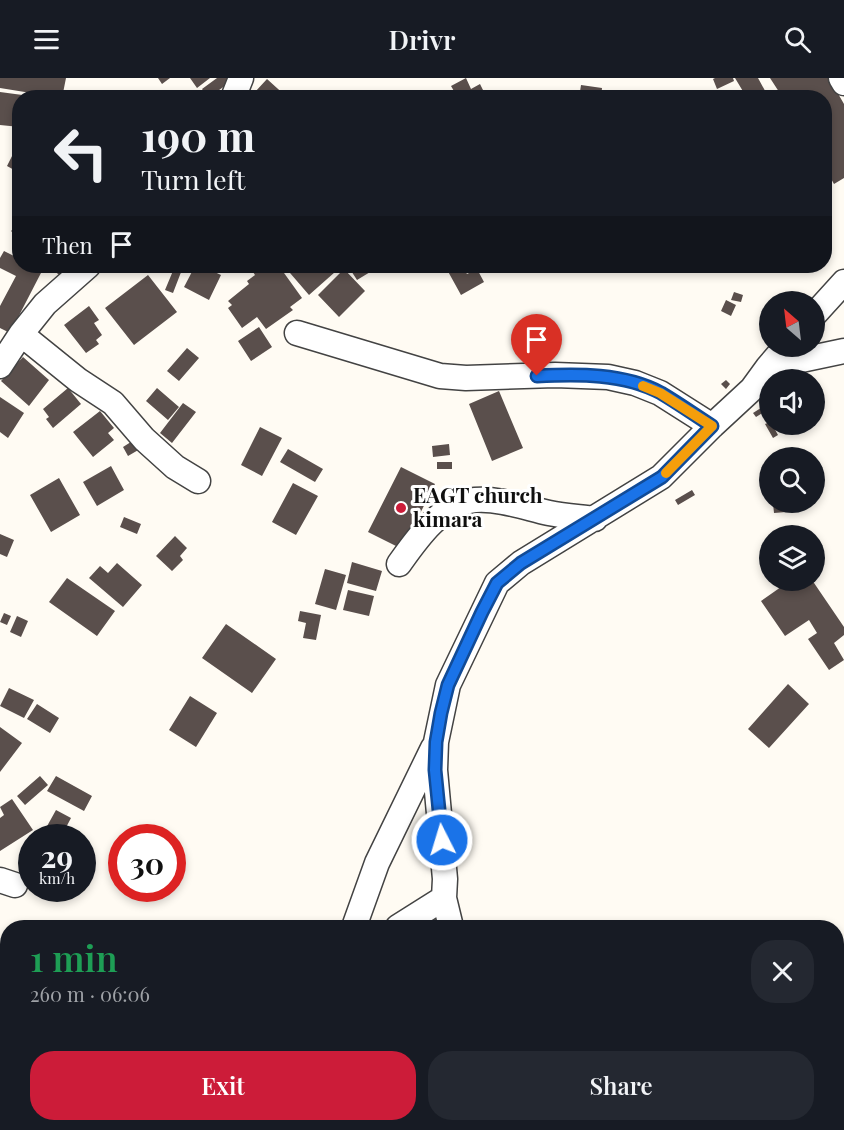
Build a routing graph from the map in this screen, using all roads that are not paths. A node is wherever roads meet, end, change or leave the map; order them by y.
1 (841, 78) edge
2 (844, 82) edge
3 (80, 273) edge
4 (844, 282) edge
5 (825, 303) edge
6 (297, 333) dead end
7 (21, 334) junction
8 (844, 351) edge
9 (777, 357) edge
10 (0, 366) edge
11 (768, 367) junction
12 (712, 426) junction
13 (198, 481) dead end
14 (595, 519) junction
15 (399, 564) dead end
16 (436, 742) junction
17 (444, 898) junction
18 (357, 920) edge
19 (409, 920) edge
20 (449, 920) edge

1 - 2 street
3 - 7 street
4 - 5 street
6 - 12 street
7 - 10 street
7 - 13 street
8 - 11 street
9 - 11 street
11 - 12 street
12 - 14 street
14 - 15 street
14 - 16 street
16 - 17 street
16 - 18 street
17 - 19 street
17 - 20 street

